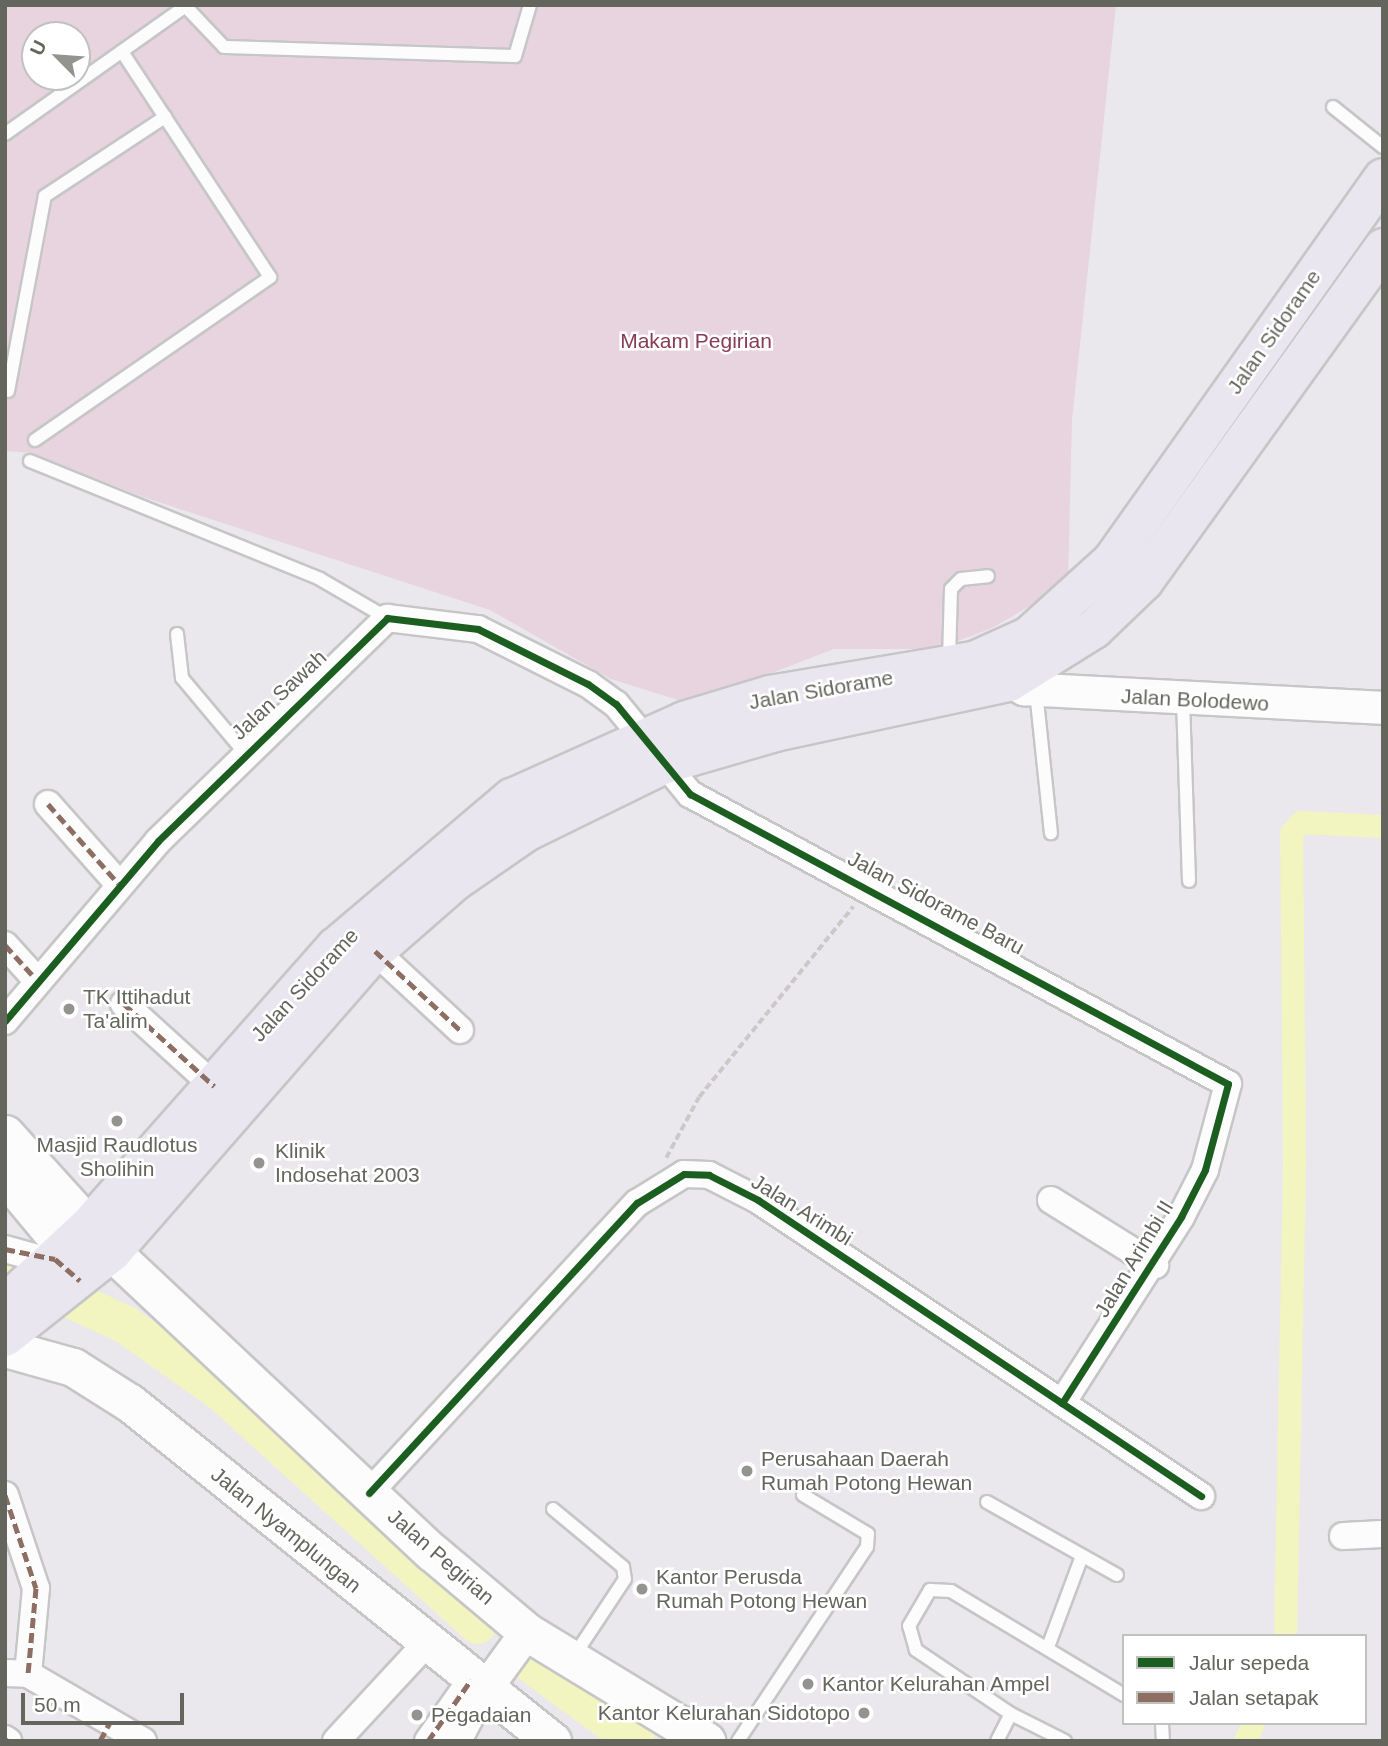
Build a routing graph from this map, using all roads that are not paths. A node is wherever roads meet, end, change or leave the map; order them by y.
1 (530, 5) edge
2 (188, 7) edge
3 (122, 53) junction
4 (1333, 107) dead end
5 (165, 117) junction
6 (5, 134) edge
7 (1383, 147) edge
8 (1383, 178) edge
9 (1383, 248) edge
10 (8, 391) dead end
11 (35, 440) dead end
12 (30, 461) dead end
13 (988, 576) dead end
14 (387, 618) junction
15 (177, 634) dead end
16 (987, 678) junction
17 (1183, 700) junction
18 (1383, 708) edge
19 (656, 749) junction
20 (244, 752) junction
21 (48, 804) dead end
22 (1051, 833) dead end
23 (1189, 881) dead end
24 (118, 883) junction
25 (5, 945) edge
26 (375, 951) junction
27 (35, 978) junction
28 (124, 1004) dead end
29 (5, 1021) edge
30 (460, 1030) dead end
31 (1228, 1084) joint
32 (214, 1086) junction
33 (5, 1134) edge
34 (5, 1176) edge
35 (1051, 1200) dead end
36 (5, 1249) edge
37 (1155, 1265) junction
38 (62, 1272) edge
39 (5, 1337) edge
40 (5, 1348) edge
41 (1062, 1403) junction
42 (369, 1493) junction
43 (5, 1495) edge
44 (803, 1495) dead end
45 (1201, 1496) dead end
46 (987, 1502) dead end
47 (553, 1509) dead end
48 (1383, 1534) edge
49 (1343, 1536) dead end
50 (1083, 1556) junction
51 (1117, 1575) dead end
52 (527, 1632) junction
53 (425, 1645) junction
54 (1048, 1647) junction
55 (571, 1660) junction
56 (17, 1674) edge
57 (477, 1685) junction
58 (1122, 1694) edge
59 (1011, 1714) junction
60 (105, 1732) edge
61 (1041, 1736) edge
62 (144, 1741) edge
63 (335, 1741) edge
64 (428, 1741) edge
65 (458, 1741) edge
66 (552, 1741) edge
67 (706, 1741) edge
68 (738, 1741) edge
69 (997, 1741) edge
70 (1065, 1741) edge

1 - 2 lane
2 - 3 lane
3 - 5 lane
3 - 6 lane
4 - 7 lane
5 - 10 lane
5 - 11 lane
8 - 16 highway, Jalan Sidorame
9 - 16 highway, Jalan Sidorame
12 - 14 lane
13 - 16 lane
14 - 19 street
14 - 20 street, Jalan Sawah
15 - 20 lane
16 - 17 street, Jalan Bolodewo
16 - 19 highway, Jalan Sidorame
16 - 22 lane
17 - 18 street, Jalan Bolodewo
17 - 23 lane
19 - 26 highway, Jalan Sidorame
19 - 31 street, Jalan Sidorame Baru
19 - 32 highway, Jalan Sidorame
20 - 24 street, Jalan Sawah
21 - 24 street
24 - 27 street, Jalan Sawah
25 - 27 street
26 - 30 street
26 - 38 highway, Jalan Sidorame
27 - 29 street, Jalan Sawah
28 - 32 street
31 - 37 street, Jalan Arimbi II
32 - 38 highway, Jalan Sidorame
33 - 38 main road
34 - 38 main road
35 - 37 street
36 - 38 street
37 - 41 street, Jalan Arimbi II
38 - 39 highway
38 - 42 main road, Jalan Pegirian
40 - 53 main road, Jalan Nyamplungan
41 - 42 street, Jalan Arimbi
41 - 45 street, Jalan Arimbi
42 - 52 main road, Jalan Pegirian
43 - 56 street
44 - 68 lane
46 - 50 lane
47 - 55 lane
48 - 49 street
50 - 51 lane
50 - 54 lane
52 - 55 main road, Jalan Pegirian
52 - 57 street
53 - 57 main road, Jalan Nyamplungan
53 - 63 street
54 - 58 lane
54 - 59 lane
55 - 67 main road, Jalan Pegirian
56 - 60 street
57 - 64 street
57 - 65 street
57 - 66 main road, Jalan Nyamplungan
59 - 61 lane
59 - 69 lane
60 - 62 street
61 - 70 lane

